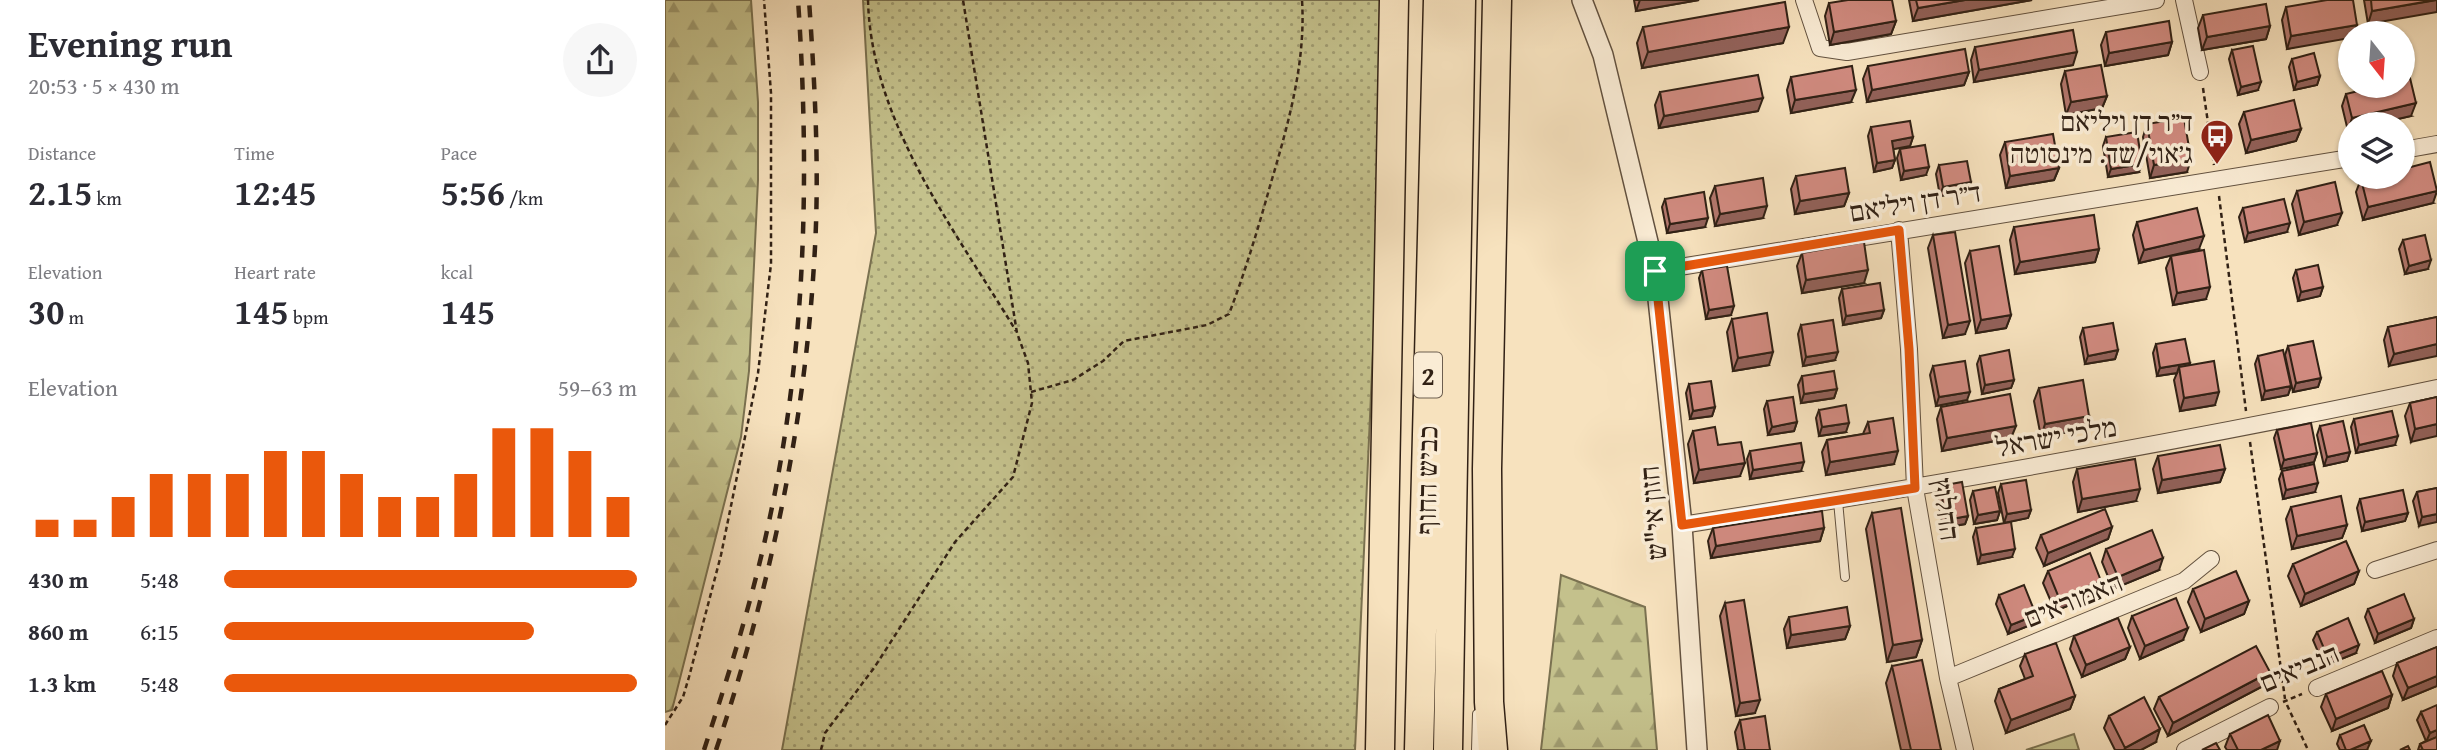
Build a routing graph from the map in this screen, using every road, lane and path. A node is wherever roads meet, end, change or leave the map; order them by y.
1 (764, 0) edge
2 (868, 0) edge
3 (963, 0) edge
4 (1302, 0) edge
5 (1394, 0) edge
6 (1438, 0) edge
7 (1461, 0) edge
8 (1497, 0) edge
9 (1582, 0) edge
10 (1804, 0) edge
11 (2156, 0) edge
12 (2185, 0) edge
13 (2063, 7) edge
14 (2200, 72) dead end
15 (2437, 144) edge
16 (2415, 147) edge
17 (2338, 160) edge
18 (1899, 230) junction
19 (1655, 271) junction
20 (1017, 334) junction
21 (2437, 388) edge
22 (1031, 392) junction
23 (1487, 469) junction
24 (1915, 488) junction
25 (1838, 500) junction
26 (1682, 525) junction
27 (2437, 550) edge
28 (2211, 559) dead end
29 (2375, 570) dead end
30 (1845, 577) dead end
31 (2437, 638) edge
32 (1948, 678) junction
33 (1478, 688) dead end
34 (2317, 688) joint
35 (1478, 701) dead end
36 (2270, 707) joint
37 (665, 725) edge
38 (821, 750) edge
39 (1380, 750) edge
40 (1419, 750) edge
41 (1448, 750) edge
42 (1476, 750) edge
43 (1493, 750) edge
44 (1697, 750) edge
45 (1965, 750) edge
46 (2185, 750) edge

1 - 37 path
2 - 20 path
3 - 20 path
4 - 22 path
5 - 39 highway
6 - 40 highway, כביש החוף / 2
7 - 41 highway, כביש החוף / 2
8 - 23 highway
9 - 19 street, חזון אי"ש
10 - 13 street
11 - 13 street
12 - 14 street
15 - 16 street
17 - 18 street, ד״ר דן ויליאם
18 - 19 street, ד״ר דן ויליאם
18 - 24 street, החלוץ
19 - 26 street, חזון אי"ש
20 - 22 path
21 - 24 street, מלכי ישראל
22 - 38 path
23 - 33 lane
23 - 43 highway
24 - 25 street, מלכי ישראל
24 - 32 street, החלוץ
25 - 26 street, מלכי ישראל
25 - 30 lane
26 - 44 street, חזון אי"ש
27 - 29 street
28 - 32 street, האמוראים
31 - 34 street, הנביאים
32 - 45 street, החלוץ
34 - 36 path, הנביאים
35 - 42 lane
36 - 46 street, הנביאים

